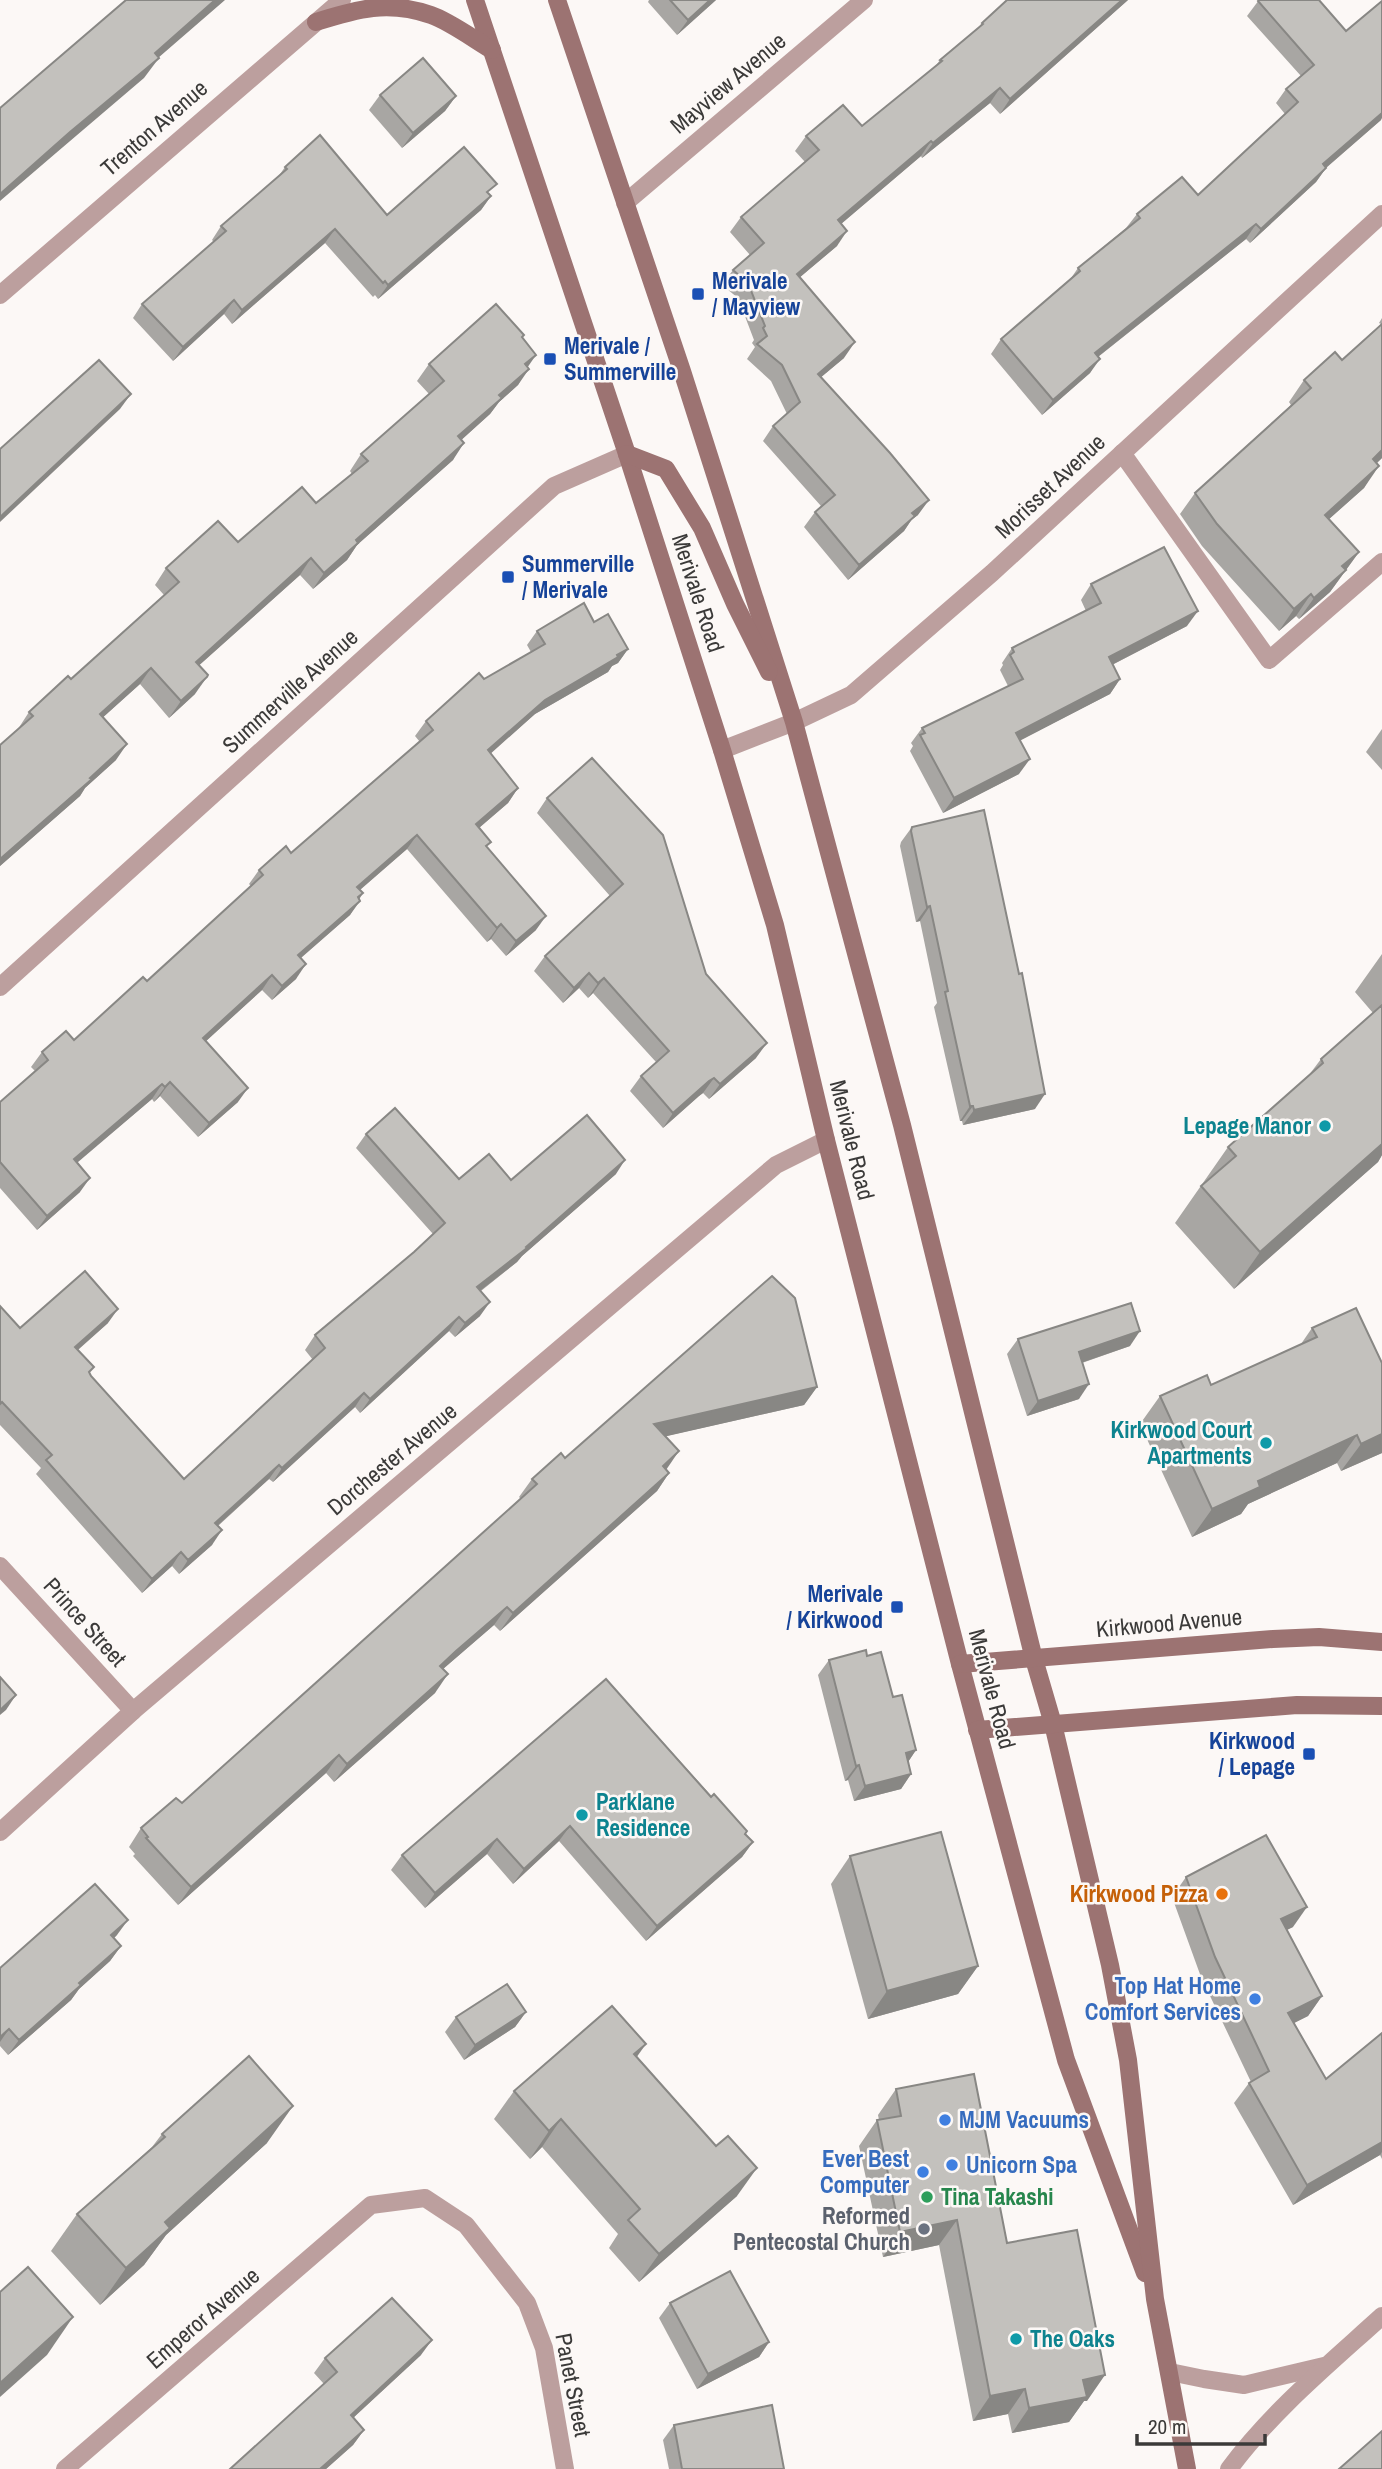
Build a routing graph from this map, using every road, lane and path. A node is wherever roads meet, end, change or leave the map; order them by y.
1 (342, 0) edge
2 (475, 0) edge
3 (557, 0) edge
4 (864, 0) edge
5 (316, 22) junction
6 (492, 50) junction
7 (625, 203) junction
8 (1382, 214) edge
9 (0, 295) edge
10 (1122, 453) junction
11 (627, 454) junction
12 (1382, 562) edge
13 (794, 722) junction
14 (722, 750) junction
15 (0, 987) edge
16 (826, 1140) junction
17 (0, 1566) edge
18 (1382, 1642) edge
19 (1034, 1659) junction
20 (960, 1664) junction
21 (1382, 1706) edge
22 (133, 1711) junction
23 (1053, 1724) junction
24 (977, 1730) junction
25 (0, 1832) edge
26 (373, 2205) joint
27 (1155, 2299) junction
28 (1382, 2316) edge
29 (1328, 2365) junction
30 (1170, 2372) junction
31 (65, 2469) edge
32 (565, 2469) edge
33 (1187, 2469) edge
34 (1228, 2469) edge

1 - 5 street, Trenton Avenue
2 - 6 main road, Merivale Road
3 - 7 main road, Merivale Road
4 - 7 street, Mayview Avenue
5 - 6 main road
5 - 9 street, Trenton Avenue
6 - 11 main road, Merivale Road
7 - 13 main road, Merivale Road
8 - 10 street, Morisset Avenue
10 - 12 street
10 - 13 street, Morisset Avenue
11 - 13 main road
11 - 14 main road, Merivale Road
11 - 15 street, Summerville Avenue
13 - 14 street, Morisset Avenue
13 - 19 main road, Merivale Road
14 - 16 main road, Merivale Road
16 - 20 main road, Merivale Road
16 - 22 street, Dorchester Avenue
17 - 22 street, Prince Street
18 - 19 main road, Kirkwood Avenue
19 - 20 main road, Kirkwood Avenue
19 - 23 main road, Merivale Road
20 - 24 main road, Merivale Road
21 - 23 main road
22 - 25 street, Dorchester Avenue
23 - 24 main road
23 - 27 main road, Merivale Road
24 - 27 main road, Merivale Road
26 - 31 street, Emperor Avenue
26 - 32 street, Panet Street
27 - 30 main road, Merivale Road
28 - 29 street
29 - 30 street
29 - 34 street
30 - 33 main road, Merivale Road

